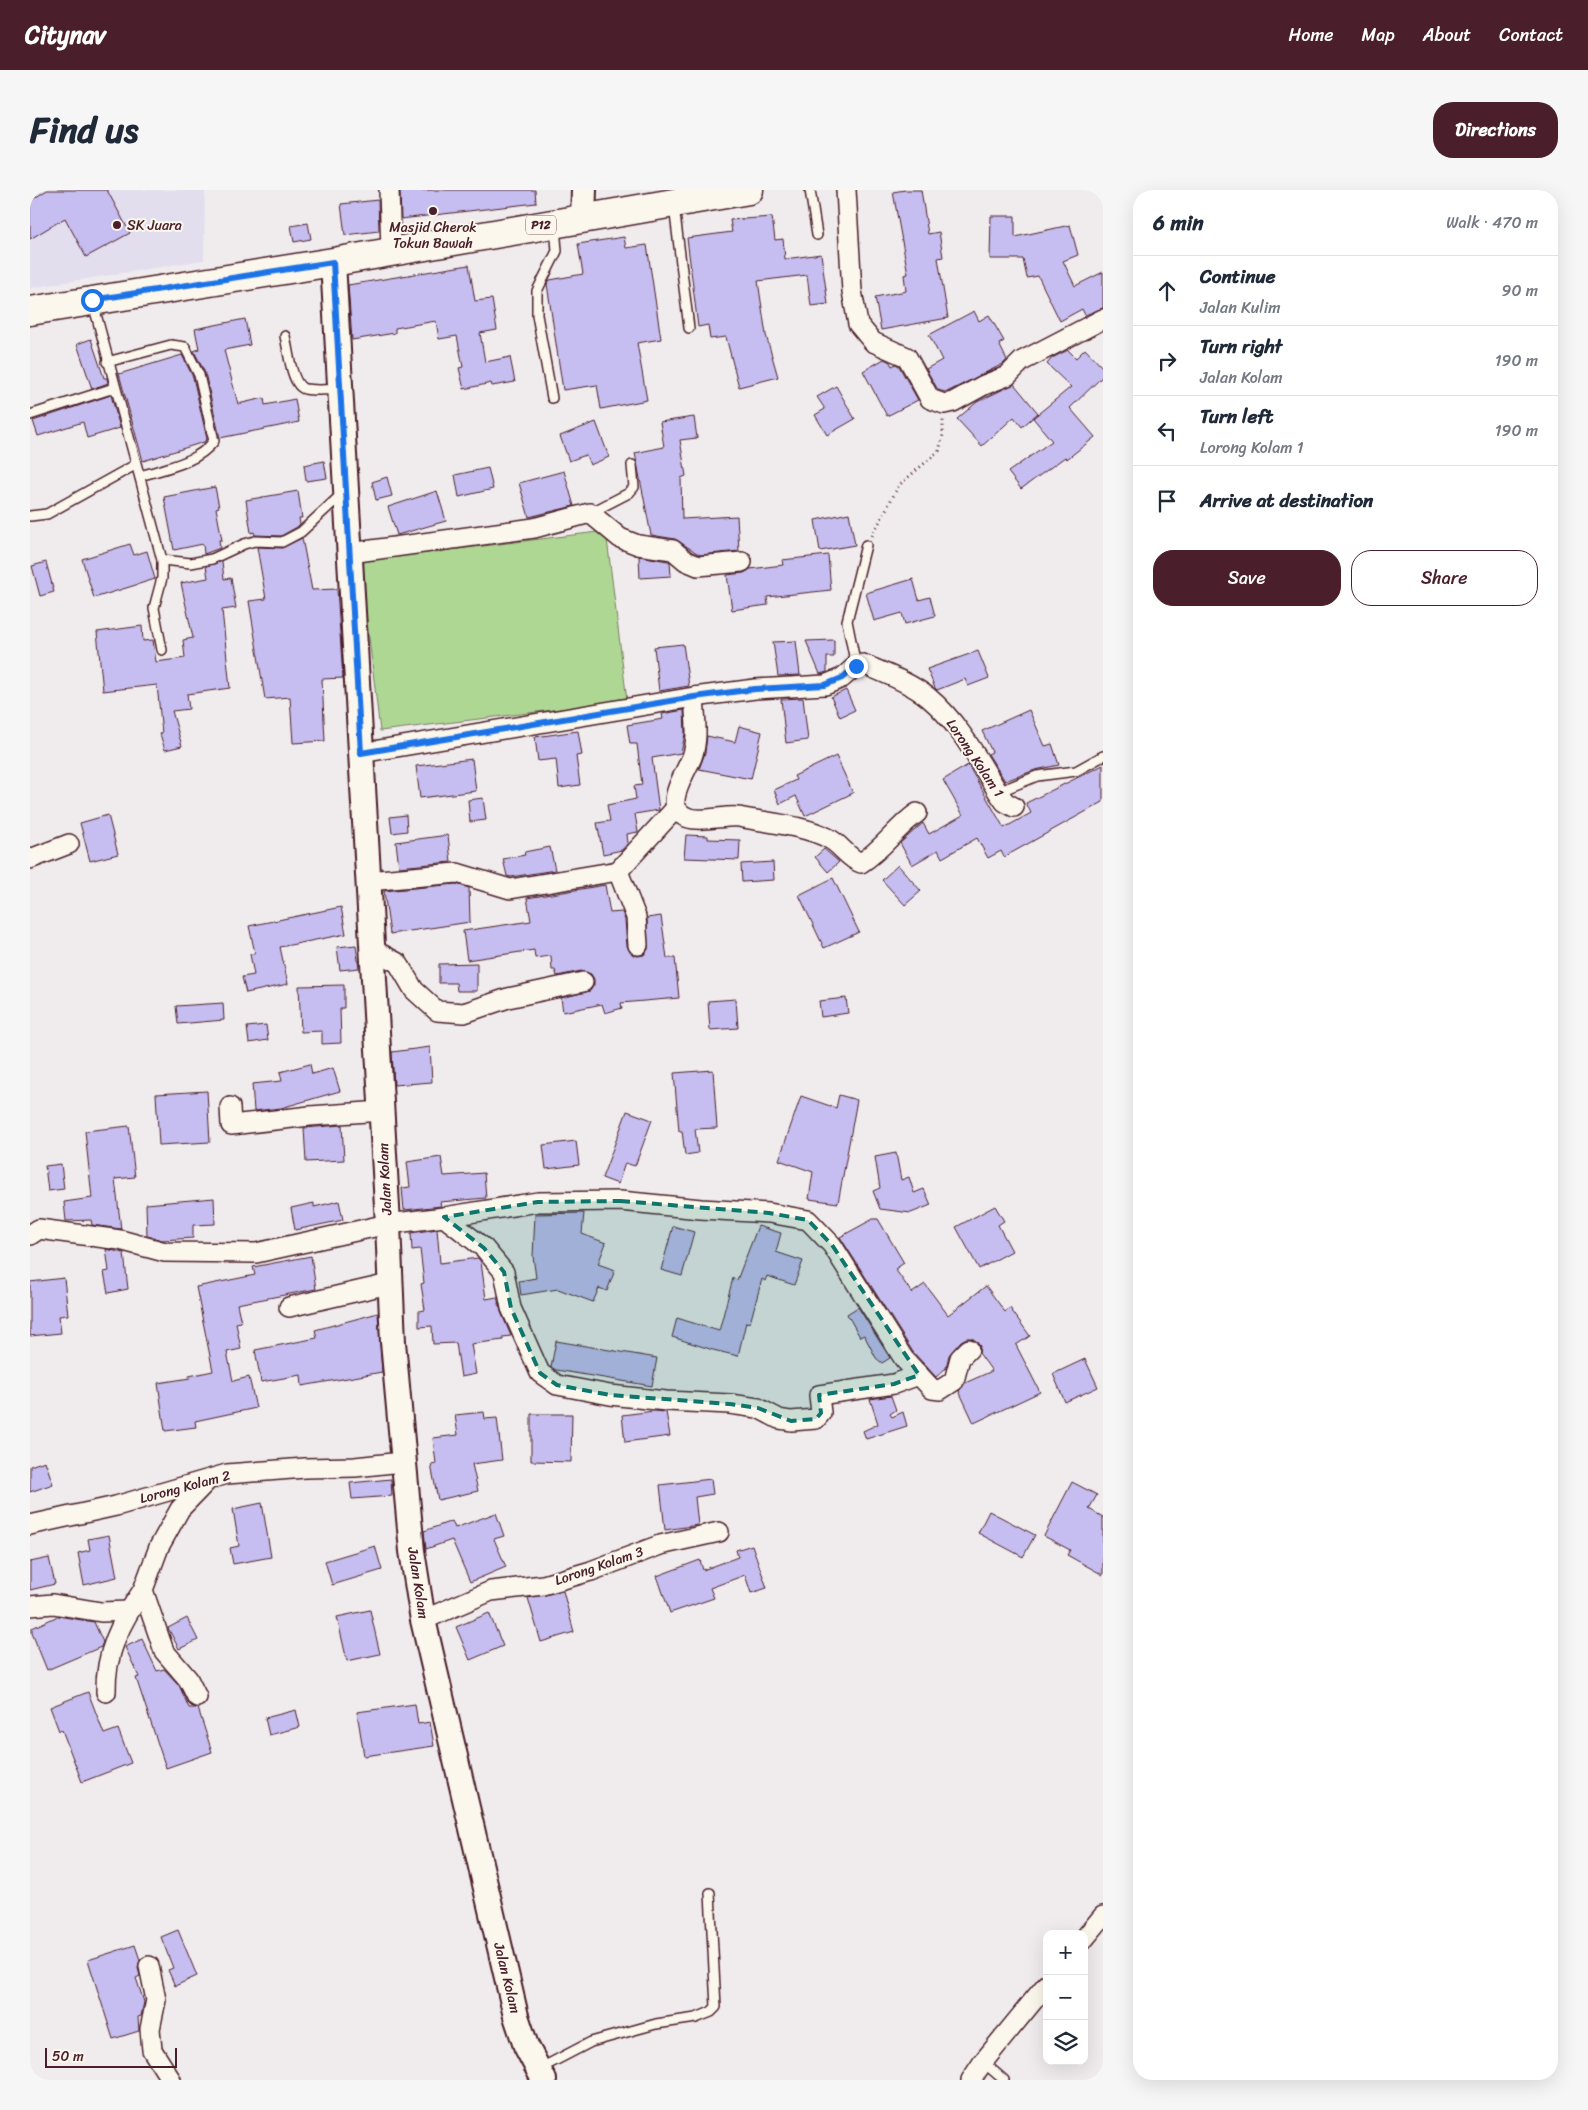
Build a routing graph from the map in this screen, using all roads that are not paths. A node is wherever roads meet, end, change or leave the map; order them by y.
1 (389, 190) edge
2 (584, 190) edge
3 (749, 190) edge
4 (810, 190) edge
5 (846, 190) edge
6 (674, 203) junction
7 (583, 218) junction
8 (555, 223) junction
9 (817, 235) dead end
10 (391, 250) junction
11 (333, 262) junction
12 (92, 300) junction
13 (30, 311) edge
14 (1103, 320) edge
15 (689, 328) dead end
16 (285, 336) dead end
17 (108, 362) junction
18 (114, 388) junction
19 (341, 390) junction
20 (552, 398) dead end
21 (30, 415) edge
22 (632, 464) dead end
23 (135, 465) junction
24 (140, 476) junction
25 (346, 491) junction
26 (590, 513) junction
27 (30, 516) edge
28 (866, 545) road end
29 (350, 553) junction
30 (162, 560) junction
31 (742, 562) dead end
32 (162, 650) dead end
33 (856, 666) junction
34 (694, 697) junction
35 (361, 753) junction
36 (1103, 756) edge
37 (998, 792) junction
38 (1014, 807) dead end
39 (676, 808) junction
40 (917, 813) dead end
41 (70, 844) dead end
42 (30, 859) edge
43 (618, 871) junction
44 (368, 882) junction
45 (638, 945) dead end
46 (372, 949) junction
47 (583, 982) dead end
48 (230, 1107) dead end
49 (382, 1112) junction
50 (444, 1217) junction
51 (388, 1224) junction
52 (30, 1235) edge
53 (389, 1284) junction
54 (290, 1307) dead end
55 (969, 1350) dead end
56 (919, 1374) junction
57 (402, 1462) junction
58 (209, 1478) junction
59 (30, 1525) edge
60 (719, 1532) dead end
61 (143, 1590) junction
62 (30, 1606) edge
63 (129, 1611) junction
64 (424, 1620) junction
65 (106, 1692) dead end
66 (197, 1697) dead end
67 (710, 1893) dead end
68 (1103, 1916) edge
69 (1088, 1934) edge
70 (149, 1966) dead end
71 (1043, 1989) edge
72 (983, 2062) junction
73 (541, 2075) edge
74 (171, 2080) edge
75 (971, 2080) edge
76 (1004, 2080) edge

1 - 10 street
2 - 7 street
3 - 6 main road, P12
4 - 9 lane
5 - 14 street
6 - 7 main road, P12
6 - 15 lane
7 - 8 main road, P12
8 - 10 main road, P12
8 - 20 lane
10 - 11 main road, P12
11 - 12 main road, P12
11 - 19 street, Jalan Kolam
12 - 13 main road, P12
12 - 17 lane
16 - 19 lane
17 - 18 lane
17 - 24 lane
18 - 21 lane
18 - 23 lane
19 - 25 street, Jalan Kolam
22 - 26 lane
23 - 24 lane
23 - 27 lane
24 - 30 lane
25 - 29 street, Jalan Kolam
25 - 30 lane
26 - 29 street
26 - 31 street
28 - 33 lane
29 - 35 street, Jalan Kolam
30 - 32 lane
33 - 34 street
33 - 37 street, Lorong Kolam 1
34 - 35 street
34 - 39 street
35 - 44 street, Jalan Kolam
36 - 37 lane
37 - 38 street, Lorong Kolam 1
39 - 40 street
39 - 43 street
41 - 42 street
43 - 44 street
43 - 45 street
44 - 46 street, Jalan Kolam
46 - 47 street
46 - 49 street, Jalan Kolam
48 - 49 street
49 - 51 street, Jalan Kolam
50 - 51 street
50 - 56 street
50 - 56 street
51 - 52 street
51 - 53 street, Jalan Kolam
53 - 54 street
53 - 57 street, Jalan Kolam
55 - 56 street
57 - 58 street, Lorong Kolam 2
57 - 64 street, Jalan Kolam
58 - 59 street, Lorong Kolam 2
58 - 61 street
60 - 64 street, Lorong Kolam 3
61 - 63 street
61 - 66 street
62 - 63 street
63 - 65 street
64 - 73 street, Jalan Kolam
67 - 73 lane
68 - 69 street
70 - 74 street
71 - 72 street
72 - 75 street
72 - 76 lane

